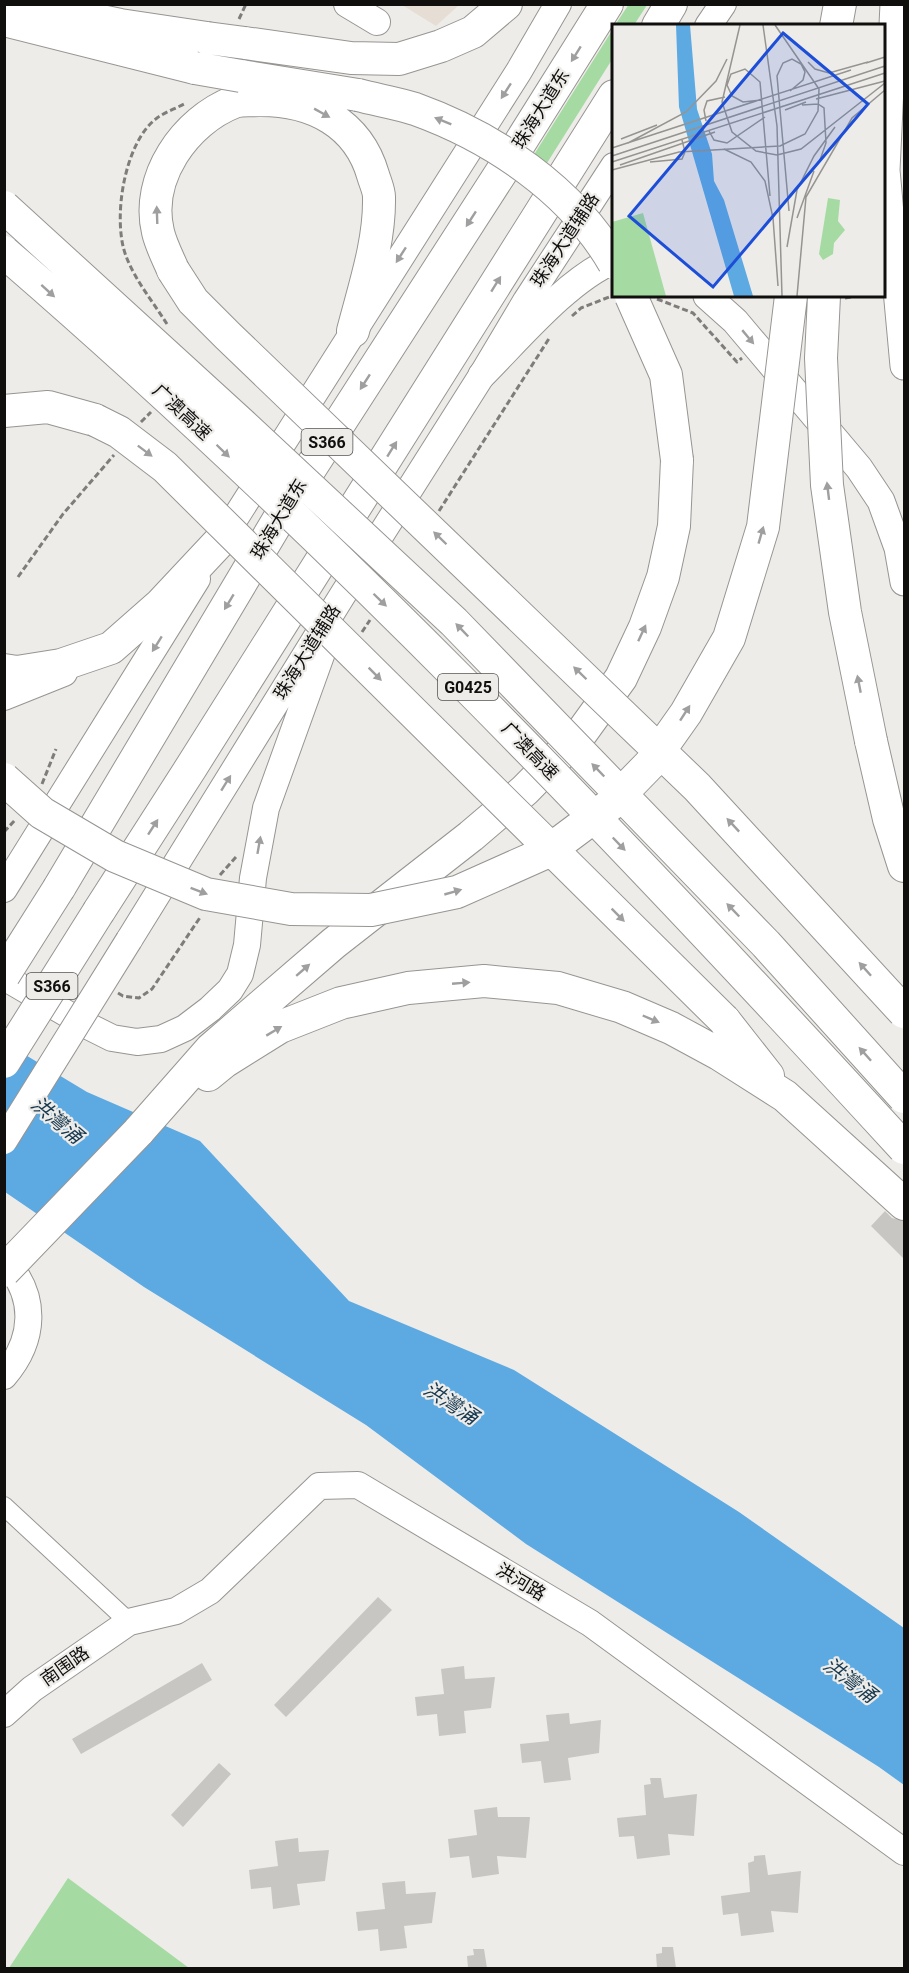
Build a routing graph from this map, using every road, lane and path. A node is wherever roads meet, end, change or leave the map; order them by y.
1 (23, 4) edge
2 (347, 4) edge
3 (506, 4) edge
4 (558, 4) edge
5 (607, 4) edge
6 (671, 4) edge
7 (723, 4) edge
8 (840, 4) edge
9 (845, 4) edge
10 (894, 4) edge
11 (4, 21) edge
12 (377, 22) dead end
13 (659, 24) edge
14 (709, 24) edge
15 (836, 24) edge
16 (843, 24) edge
17 (612, 99) edge
18 (612, 169) edge
19 (4, 207) edge
20 (4, 252) edge
21 (612, 259) edge
22 (612, 262) edge
23 (632, 297) edge
24 (708, 297) edge
25 (791, 297) edge
26 (824, 297) edge
27 (353, 331) junction
28 (904, 366) edge
29 (482, 375) junction
30 (4, 411) edge
31 (146, 417) dead end
32 (138, 426) dead end
33 (116, 452) dead end
34 (221, 540) junction
35 (18, 578) dead end
36 (904, 582) edge
37 (342, 596) junction
38 (111, 648) junction
39 (4, 670) edge
40 (4, 697) edge
41 (4, 779) edge
42 (904, 866) edge
43 (4, 889) edge
44 (247, 945) junction
45 (4, 963) edge
46 (4, 976) edge
47 (904, 1012) edge
48 (218, 1056) junction
49 (4, 1062) edge
50 (785, 1096) junction
51 (904, 1098) edge
52 (4, 1141) edge
53 (904, 1148) edge
54 (904, 1204) edge
55 (4, 1260) edge
56 (4, 1271) edge
57 (4, 1376) edge
58 (4, 1506) edge
59 (129, 1622) junction
60 (4, 1714) edge
61 (904, 1852) edge

1 - 3 highway, bridge
2 - 12 main road
4 -> 27 main road
5 -> 46 highway, 珠海大道东 / S366, bridge
6 - 13 highway
7 - 14 main road
8 - 15 highway
9 - 16 highway
10 - 28 main road
21 -> 11 highway, bridge
49 -> 17 highway, S366, bridge
18 - 29 main road, 珠海大道辅路
51 -> 19 highway, 广澳高速 / G0425, bridge
20 -> 53 highway, 广澳高速 / G0425, bridge
22 - 29 main road
48 -> 23 highway, bridge
24 -> 36 main road
41 -> 25 highway, bridge
42 -> 26 highway, bridge
27 - 34 main road
47 -> 27 highway, bridge
29 - 37 main road, 珠海大道辅路
30 -> 50 highway, bridge
31 - 32 path
33 - 35 path
34 - 38 highway
34 -> 43 main road
44 -> 37 main road
52 -> 37 main road, 珠海大道辅路, bridge
38 - 39 highway
38 - 40 main road
44 - 45 main road
44 - 46 main road
48 -> 50 highway
48 - 56 highway, bridge
50 - 54 highway
55 - 57 main road
58 - 59 street
59 - 60 main road, 南围路
59 - 61 main road, 洪河路

